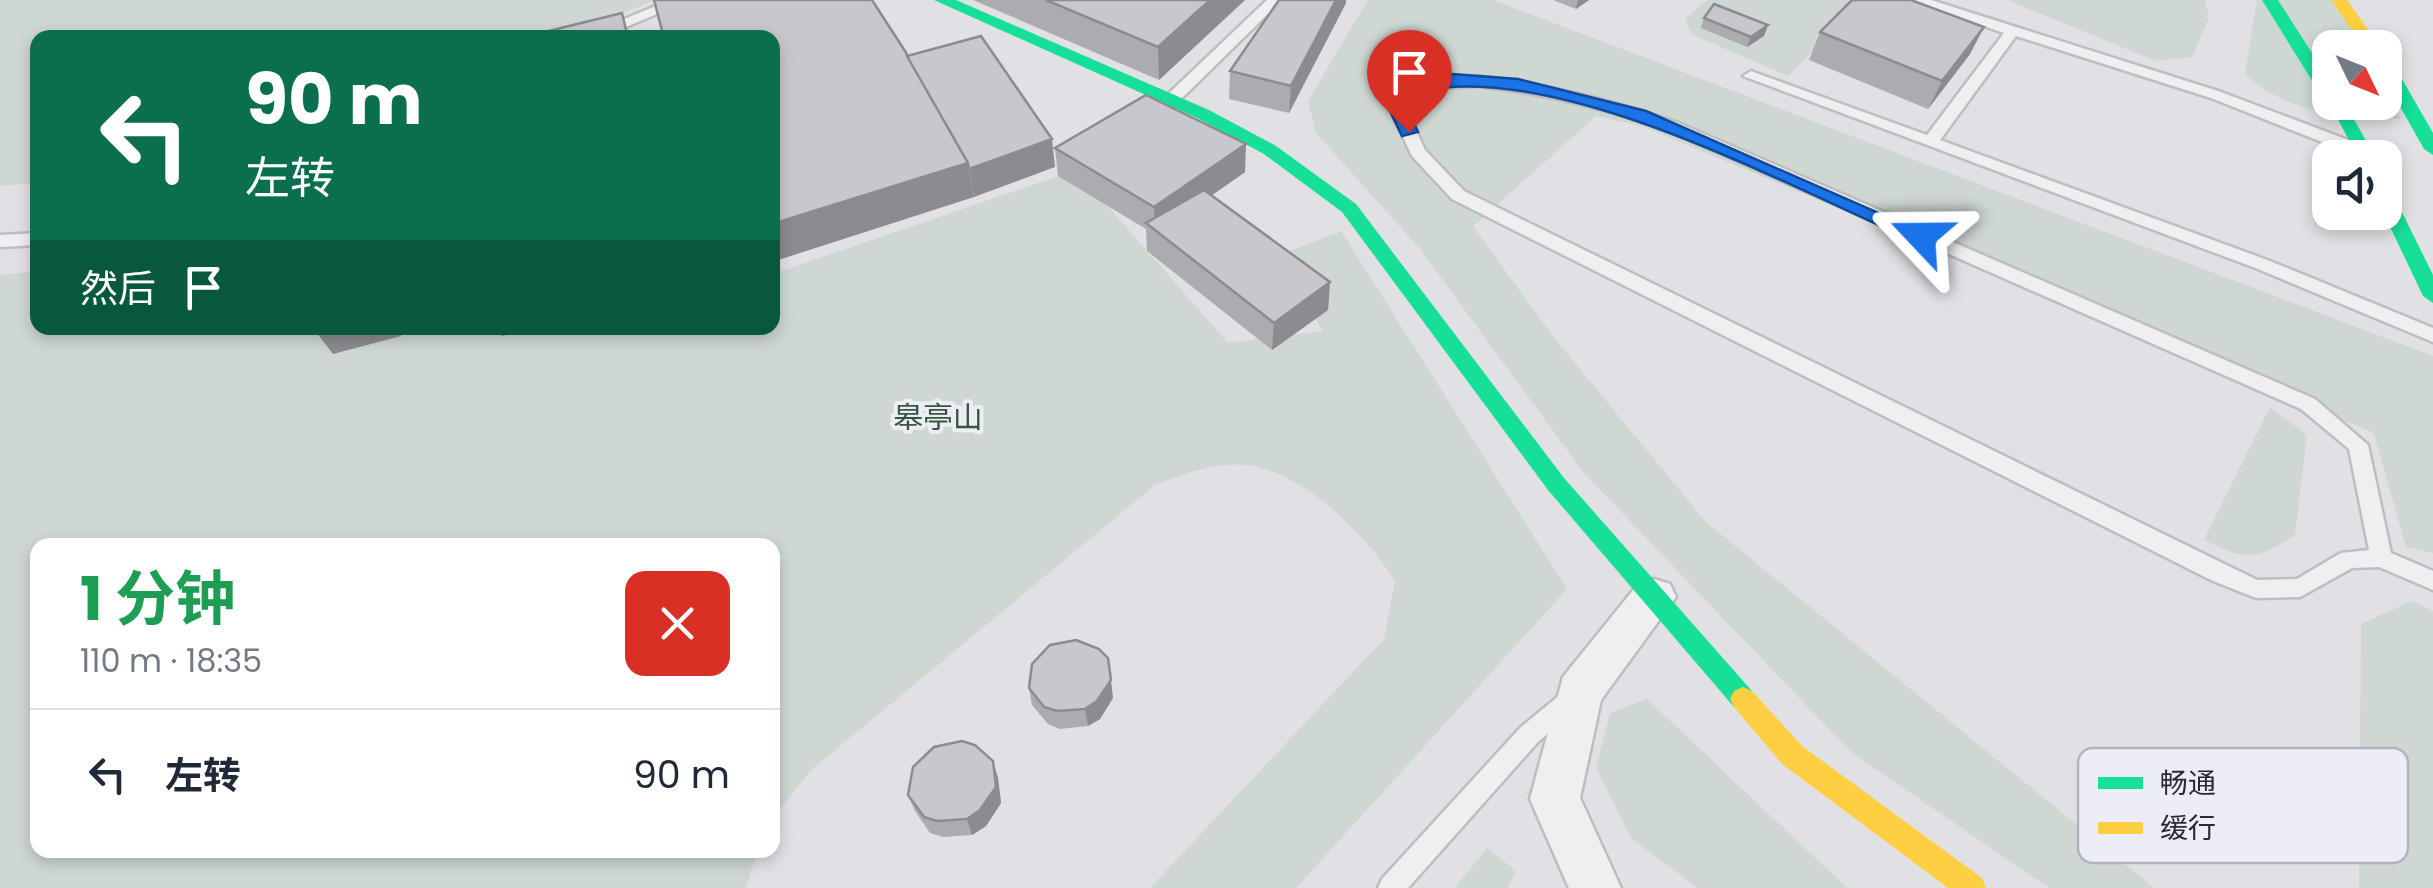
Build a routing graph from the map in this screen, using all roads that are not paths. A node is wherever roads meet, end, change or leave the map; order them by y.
1 (683, 0) edge
2 (942, 0) edge
3 (1275, 0) edge
4 (1916, 0) edge
5 (2270, 0) edge
6 (2339, 0) edge
7 (636, 18) junction
8 (606, 30) edge
9 (640, 30) edge
10 (2012, 30) junction
11 (2360, 30) edge
12 (2312, 66) edge
13 (1751, 76) dead end
14 (2402, 95) edge
15 (1171, 100) junction
16 (2328, 140) edge
17 (1930, 142) junction
18 (2433, 150) edge
19 (2401, 230) edge
20 (30, 239) edge
21 (0, 241) edge
22 (2433, 296) edge
23 (2433, 335) edge
24 (2380, 558) junction
25 (2433, 581) edge
26 (1654, 597) junction
27 (1579, 692) junction
28 (1391, 888) edge
29 (1596, 888) edge
30 (1972, 888) edge

1 - 7 lane
2 - 15 street
3 - 15 lane
4 - 10 lane
5 - 12 street
6 - 11 street
7 - 8 lane
7 - 9 lane
10 - 16 lane
10 - 17 lane
13 - 17 lane
14 - 18 street
15 - 26 street
17 - 23 lane
19 - 22 street
20 - 21 lane
24 - 24 lane
24 - 25 lane
26 - 27 street
26 - 30 street
27 - 28 lane
27 - 29 street

